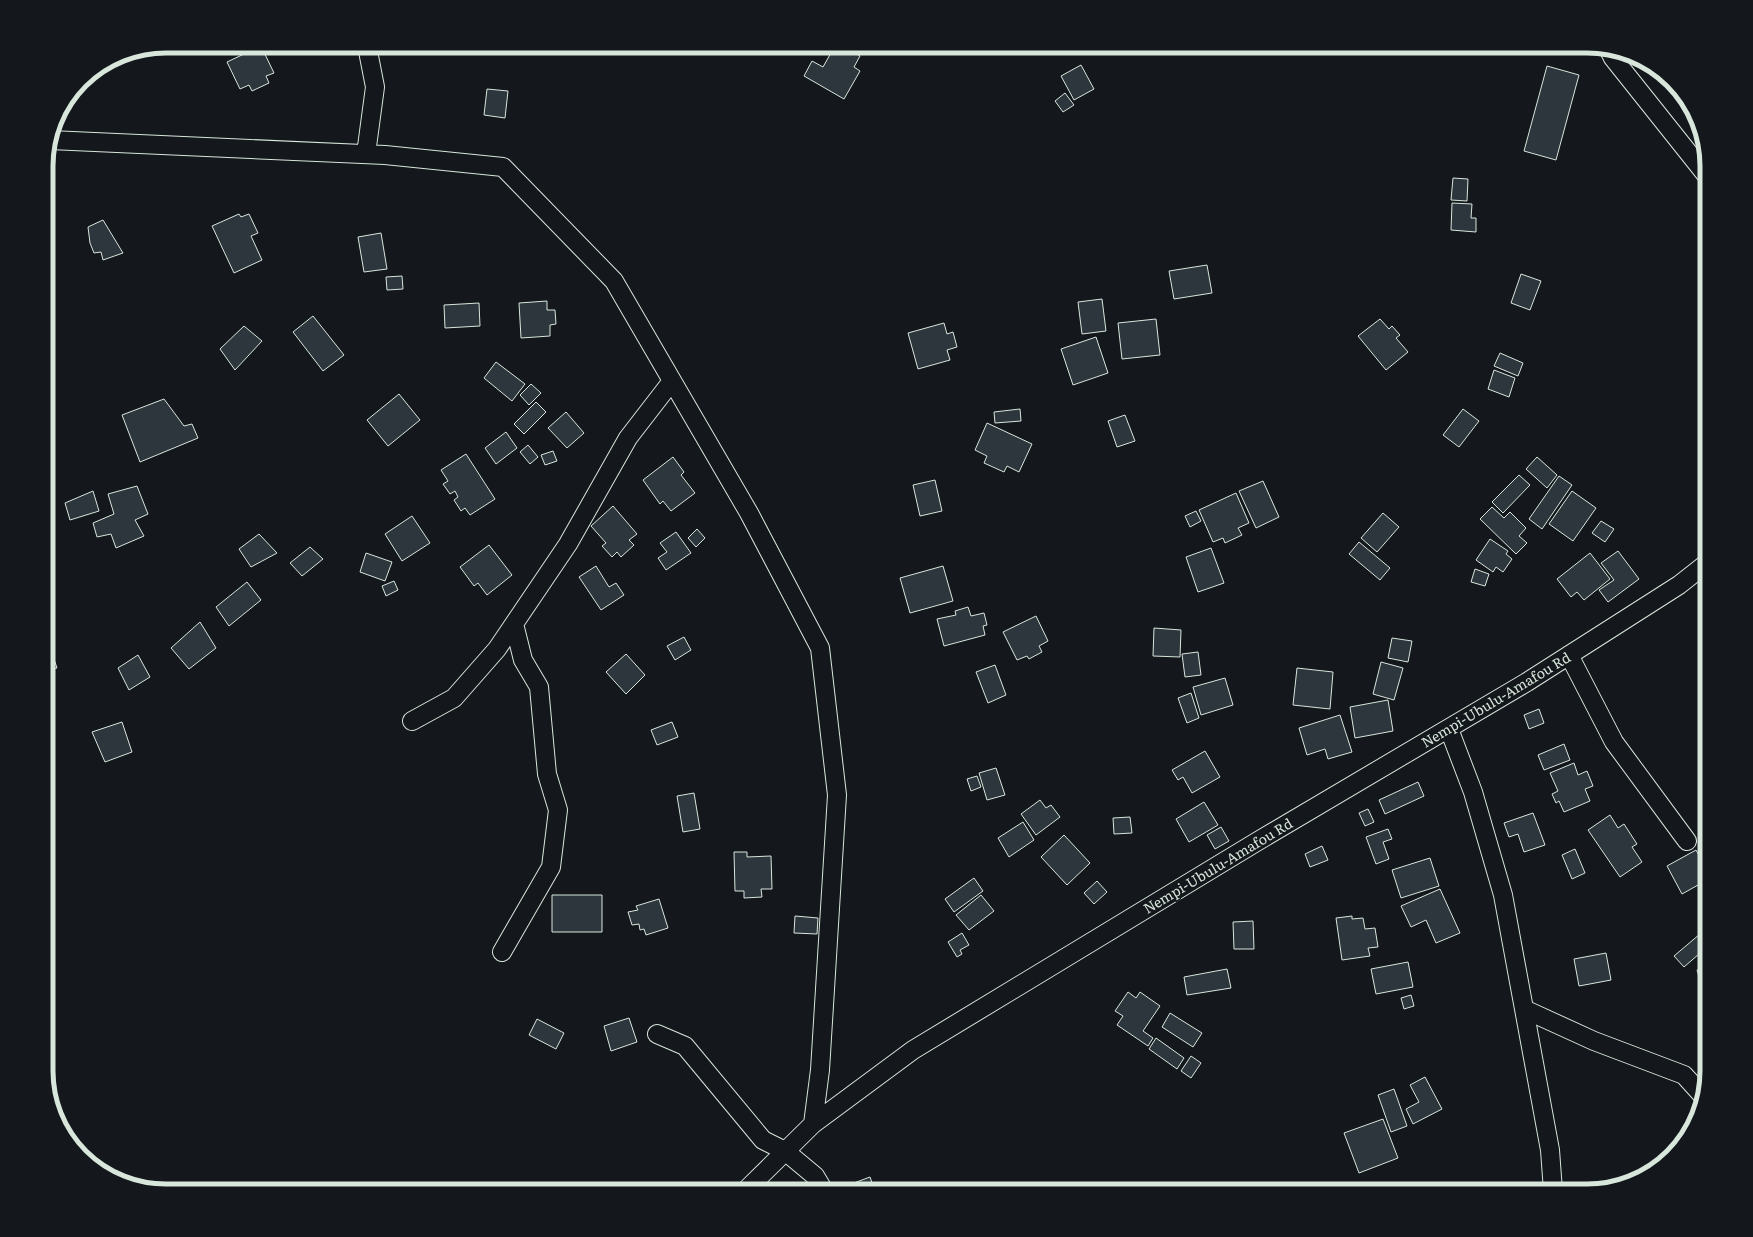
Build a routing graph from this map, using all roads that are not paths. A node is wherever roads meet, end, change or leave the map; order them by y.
1 (368, 53) edge
2 (1612, 56) edge
3 (56, 140) edge
4 (366, 154) junction
5 (1700, 167) edge
6 (672, 381) junction
7 (1700, 568) edge
8 (514, 624) junction
9 (1569, 656) junction
10 (412, 721) dead end
11 (1449, 729) junction
12 (1687, 841) dead end
13 (502, 952) dead end
14 (1524, 1009) junction
15 (657, 1034) dead end
16 (1698, 1091) edge
17 (813, 1124) junction
18 (785, 1152) junction
19 (752, 1184) edge
20 (820, 1184) edge
21 (1552, 1184) edge

1 - 4 street
2 - 5 street
3 - 4 street
4 - 6 street
6 - 8 street
6 - 17 street
7 - 9 street, Nempi-Ubulu-Amafou Rd
8 - 10 street
8 - 13 street
9 - 11 street, Nempi-Ubulu-Amafou Rd
9 - 12 street
11 - 14 street
11 - 17 street, Nempi-Ubulu-Amafou Rd
14 - 16 street
14 - 21 street
15 - 18 street
17 - 18 street, Nempi-Ubulu-Amafou Rd
18 - 19 street, Nempi-Ubulu-Amafou Rd
18 - 20 street

